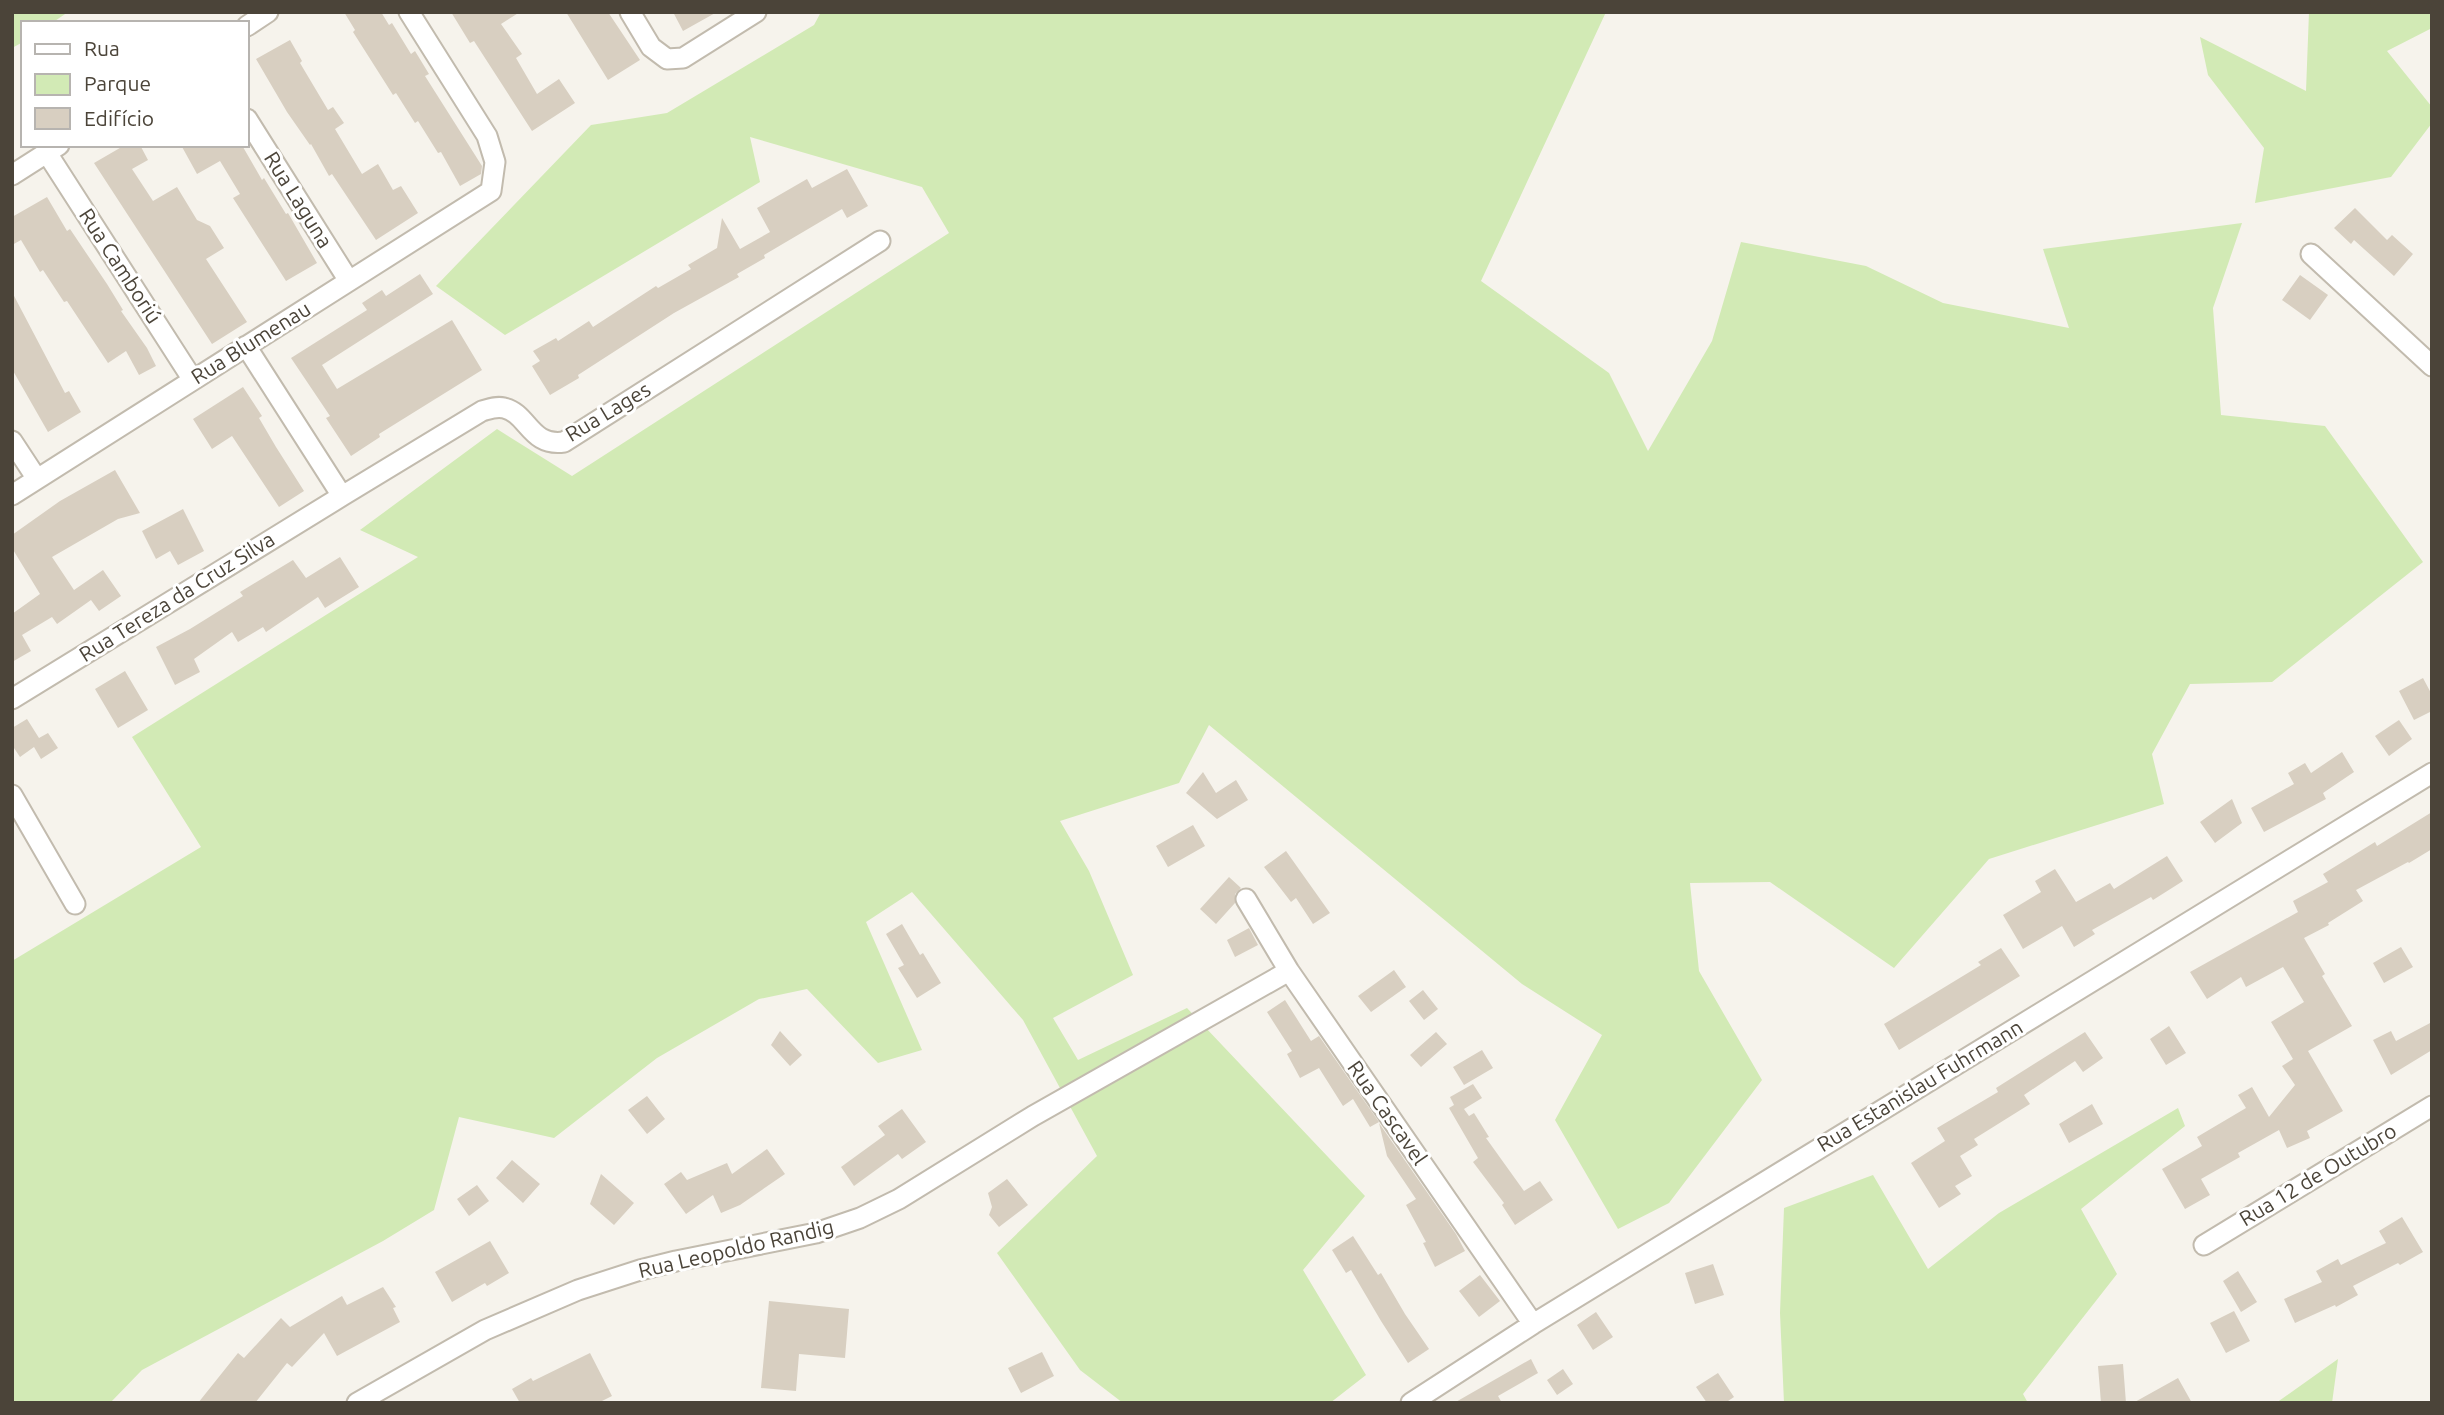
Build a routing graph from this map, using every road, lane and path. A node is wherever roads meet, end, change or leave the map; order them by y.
1 (268, 12) edge
2 (410, 12) edge
3 (630, 12) edge
4 (756, 12) edge
5 (248, 25) edge
6 (248, 122) edge
7 (53, 149) edge
8 (12, 175) edge
9 (880, 241) dead end
10 (2311, 254) dead end
11 (349, 281) junction
12 (246, 346) junction
13 (2432, 366) edge
14 (193, 380) junction
15 (12, 441) edge
16 (37, 479) junction
17 (12, 495) edge
18 (342, 496) junction
19 (12, 699) edge
20 (2432, 773) edge
21 (12, 795) edge
22 (1246, 898) dead end
23 (75, 904) dead end
24 (1289, 971) junction
25 (2432, 1106) edge
26 (2204, 1245) dead end
27 (1533, 1324) junction
28 (357, 1403) edge
29 (1411, 1403) edge

1 - 5 street
2 - 11 street, Rua Blumenau
3 - 4 street
6 - 11 street, Rua Laguna
7 - 8 street
7 - 14 street, Rua Camboriú
9 - 18 street, Rua Lages
10 - 13 street
11 - 12 street, Rua Blumenau
12 - 14 street, Rua Blumenau
12 - 18 street
14 - 16 street, Rua Blumenau
15 - 16 street
16 - 17 street, Rua Blumenau
18 - 19 street, Rua Tereza da Cruz Silva
20 - 27 street, Rua Estanislau Fuhrmann
21 - 23 street
22 - 24 street, Rua Cascavel
24 - 27 street, Rua Cascavel
24 - 28 street, Rua Leopoldo Randig
25 - 26 street, Rua 12 de Outubro
27 - 29 street, Rua Estanislau Fuhrmann

